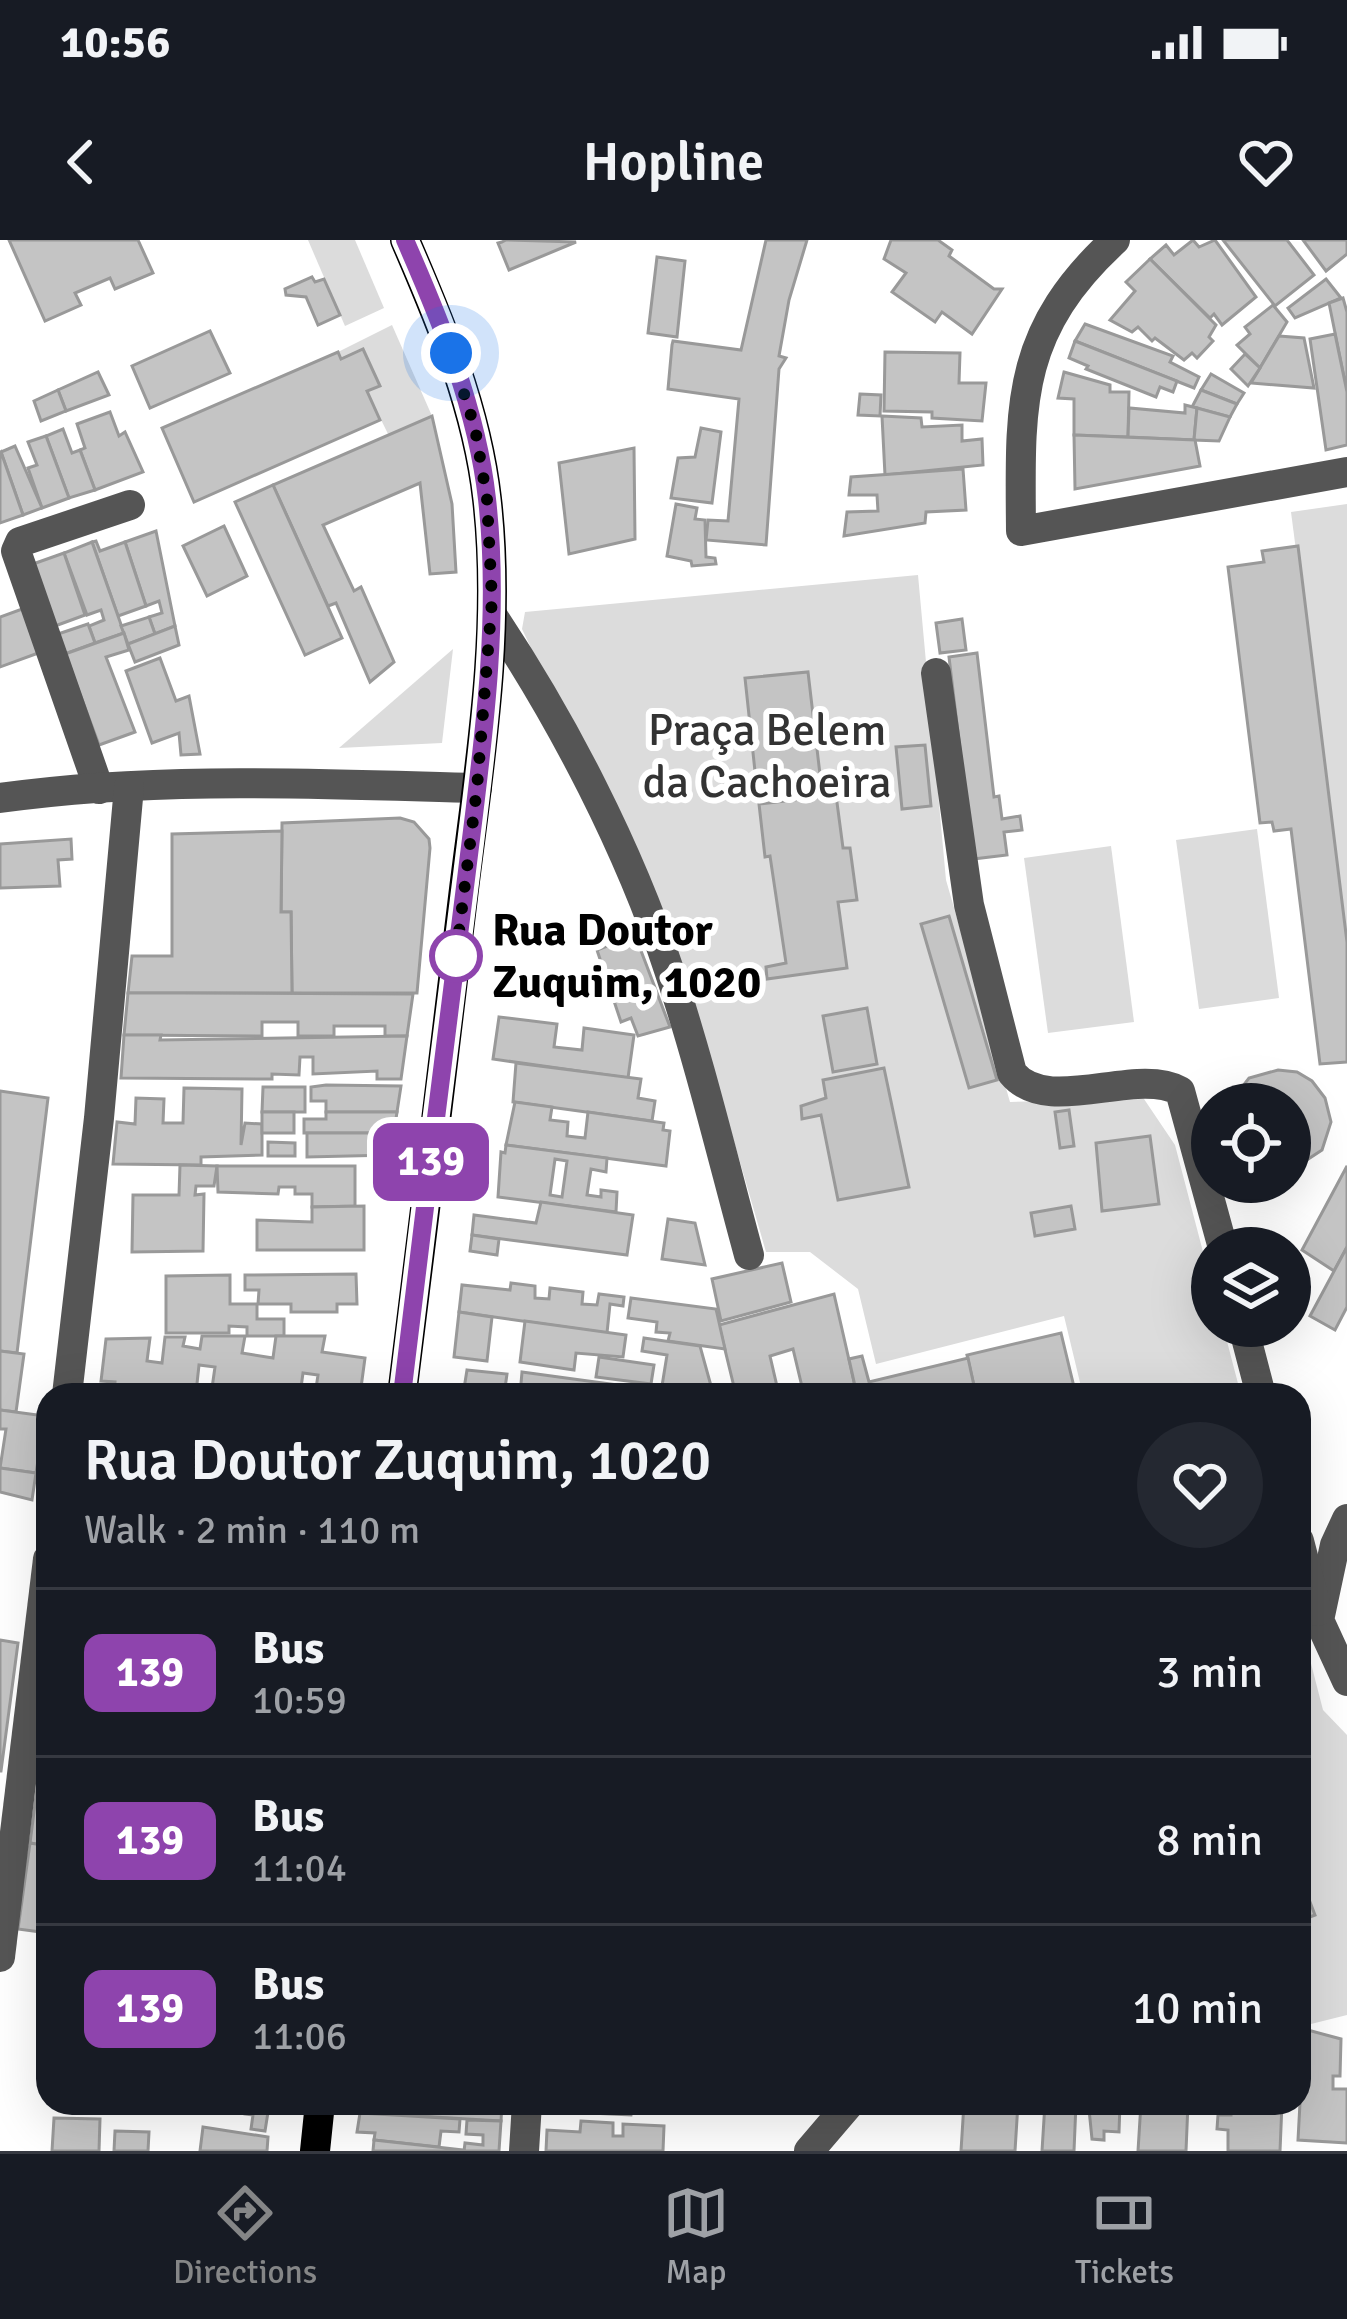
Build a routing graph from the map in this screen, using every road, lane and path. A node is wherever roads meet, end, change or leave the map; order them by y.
1 (405, 240) edge
2 (1115, 240) edge
3 (1347, 472) edge
4 (130, 506) dead end
5 (492, 616) junction
6 (936, 673) dead end
7 (114, 788) junction
8 (477, 788) junction
9 (0, 798) edge
10 (1217, 1227) edge
11 (749, 1255) dead end
12 (1249, 1347) edge
13 (68, 1383) edge
14 (403, 1383) edge
15 (1258, 1383) edge
16 (1347, 1519) edge
17 (1311, 1588) edge
18 (1319, 1620) junction
19 (36, 1658) edge
20 (1347, 1681) edge
21 (0, 1957) edge
22 (319, 2115) edge
23 (526, 2115) edge
24 (840, 2115) edge
25 (315, 2151) edge
26 (524, 2151) edge
27 (809, 2151) edge

1 - 5 main road
2 - 3 street
4 - 7 street
5 - 8 main road
5 - 11 street
6 - 10 street
7 - 8 street
7 - 9 street
7 - 13 street
8 - 14 main road
12 - 15 street
16 - 18 street
17 - 18 street
18 - 20 street
19 - 21 street
22 - 25 main road
23 - 26 street
24 - 27 street

